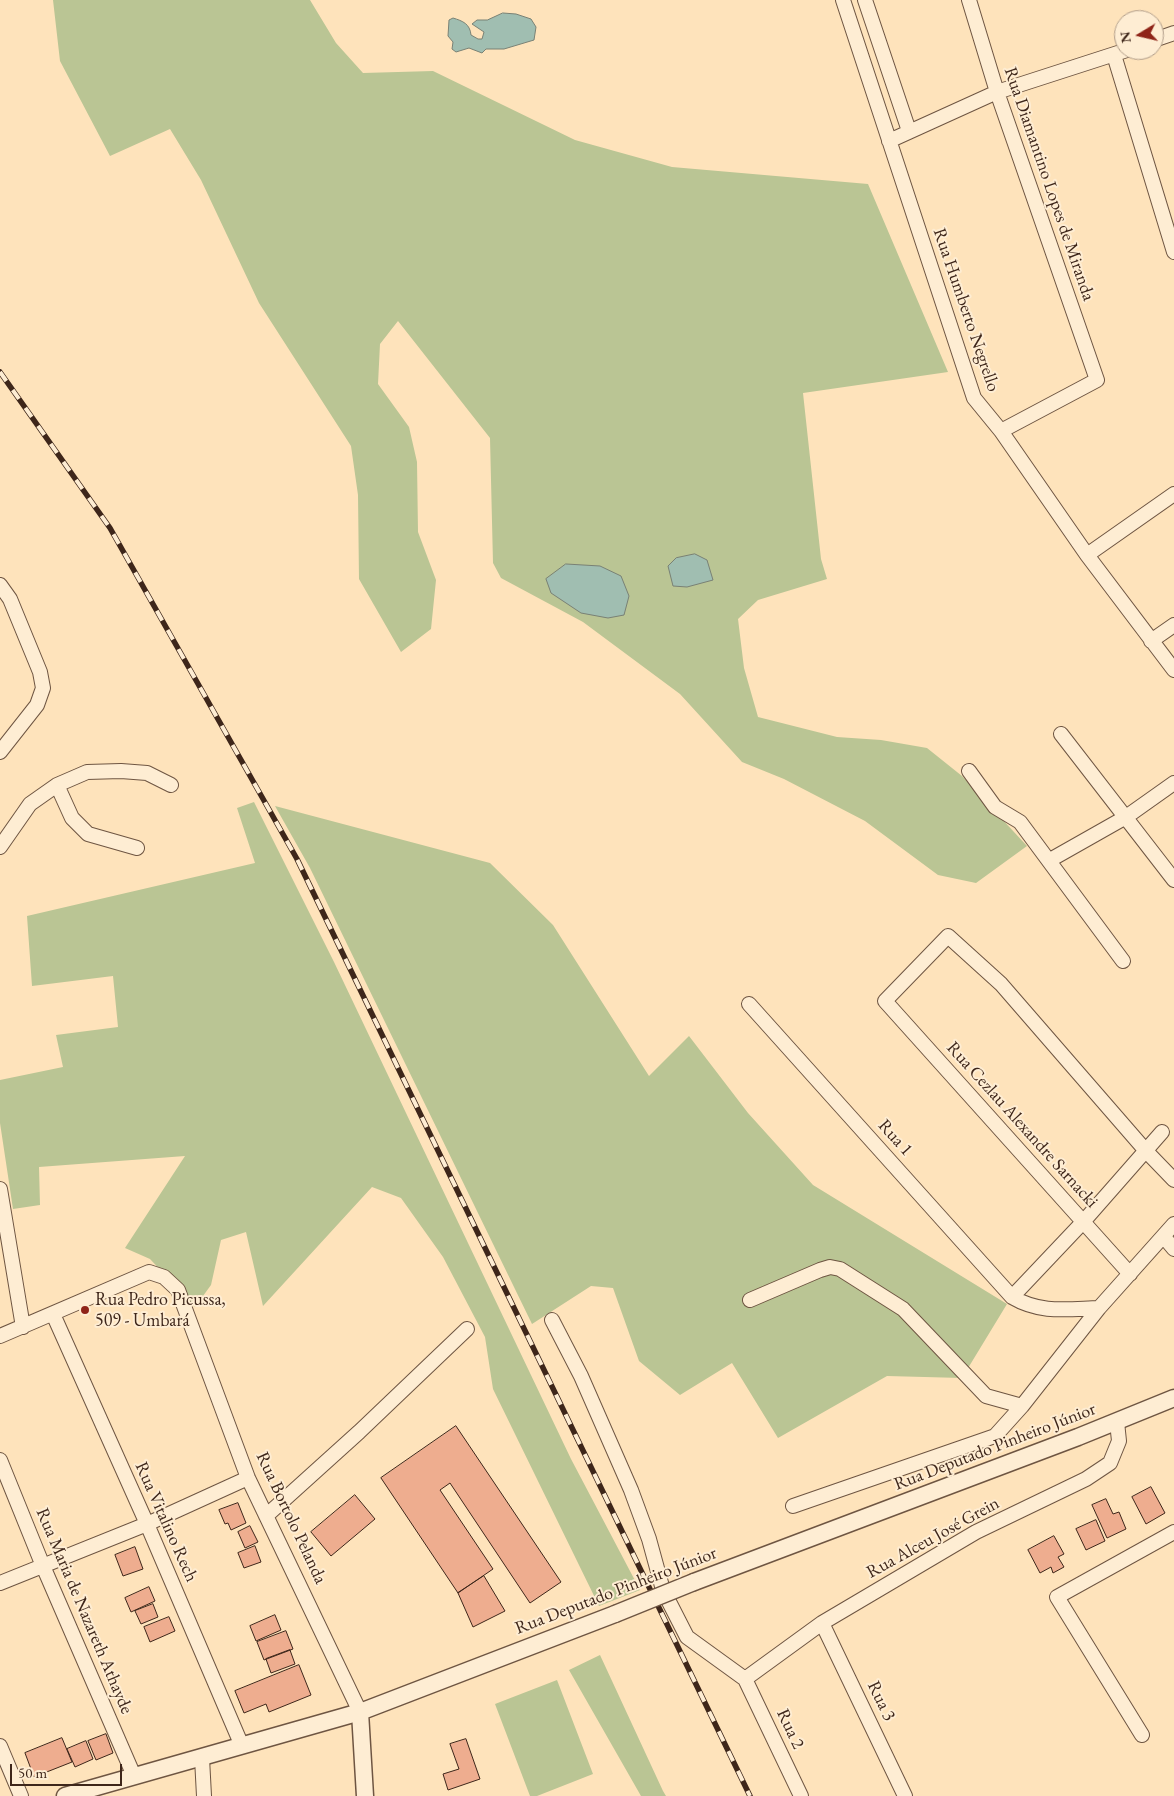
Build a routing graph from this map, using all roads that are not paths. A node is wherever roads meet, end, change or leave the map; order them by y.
1 (843, 0) edge
2 (866, 0) edge
3 (969, 0) edge
4 (1114, 54) edge
5 (1122, 60) edge
6 (997, 92) junction
7 (909, 131) junction
8 (889, 141) junction
9 (1174, 252) edge
10 (1001, 431) junction
11 (1174, 494) edge
12 (1087, 556) junction
13 (0, 585) edge
14 (1174, 625) edge
15 (1151, 641) junction
16 (1174, 670) edge
17 (1061, 734) dead end
18 (0, 752) edge
19 (969, 771) dead end
20 (1174, 783) edge
21 (171, 785) dead end
22 (57, 786) junction
23 (1126, 818) junction
24 (0, 847) edge
25 (137, 848) dead end
26 (1050, 860) junction
27 (1174, 880) edge
28 (1123, 960) dead end
29 (750, 1004) dead end
30 (1162, 1132) dead end
31 (1146, 1151) junction
32 (1174, 1180) edge
33 (0, 1189) edge
34 (1084, 1222) junction
35 (1174, 1224) edge
36 (3, 1226) edge
37 (1164, 1237) junction
38 (1174, 1249) edge
39 (1130, 1274) junction
40 (1012, 1297) junction
41 (750, 1300) dead end
42 (1099, 1308) junction
43 (54, 1314) junction
44 (552, 1320) dead end
45 (23, 1327) junction
46 (467, 1329) dead end
47 (0, 1336) edge
48 (1174, 1398) edge
49 (1022, 1406) junction
50 (1117, 1422) junction
51 (0, 1460) edge
52 (248, 1478) junction
53 (792, 1506) dead end
54 (266, 1516) junction
55 (147, 1524) junction
56 (1174, 1532) edge
57 (43, 1566) junction
58 (0, 1583) edge
59 (822, 1623) junction
60 (745, 1679) junction
61 (360, 1712) junction
62 (1142, 1735) dead end
63 (0, 1746) edge
64 (242, 1746) junction
65 (202, 1758) junction
66 (134, 1776) junction
67 (21, 1796) edge
68 (64, 1796) edge
69 (204, 1796) edge
70 (365, 1796) edge
71 (801, 1796) edge
72 (905, 1796) edge

1 - 8 street, Rua Humberto Negrello
2 - 7 street
3 - 6 street, Rua Diamantino Lopes de Miranda
4 - 6 street
5 - 9 street
6 - 7 street
6 - 10 street, Rua Diamantino Lopes de Miranda
7 - 8 street
8 - 10 street, Rua Humberto Negrello
10 - 12 street, Rua Humberto Negrello
11 - 12 street
12 - 15 street, Rua Humberto Negrello
13 - 18 street
14 - 15 street
15 - 16 street, Rua Humberto Negrello
17 - 23 street
19 - 26 street
20 - 23 street
21 - 22 street
22 - 24 street
22 - 25 street
23 - 26 street
23 - 27 street
26 - 28 street
29 - 40 street, Rua 1
30 - 31 street
31 - 32 street
31 - 34 street
31 - 34 street, Rua Cezlau Alexandre Sarnacki
33 - 36 street
34 - 39 street, Rua Cezlau Alexandre Sarnacki
34 - 40 street
35 - 37 street
36 - 45 street
37 - 38 street
37 - 39 street
39 - 42 street
40 - 42 street
41 - 49 street
42 - 49 street
43 - 45 street
43 - 52 street, Rua Bortolo Pelanda
43 - 55 street, Rua Vitalino Rech
44 - 60 street
45 - 47 street
46 - 54 street
48 - 50 street, Rua Deputado Pinheiro Júnior
49 - 53 street
50 - 59 street, Rua Alceu José Grein
50 - 61 street, Rua Deputado Pinheiro Júnior, bridge
51 - 57 street, Rua Maria de Nazareth Athayde
52 - 54 street, Rua Bortolo Pelanda
52 - 55 street
54 - 61 street, Rua Bortolo Pelanda
55 - 57 street
55 - 64 street, Rua Vitalino Rech
56 - 62 street
57 - 58 street
57 - 66 street, Rua Maria de Nazareth Athayde
59 - 60 street, Rua Alceu José Grein
59 - 72 street, Rua 3
60 - 71 street, Rua 2
61 - 64 street, Rua Deputado Pinheiro Júnior
61 - 70 street, Rua Bortolo Pelanda
63 - 67 street
64 - 65 street, Rua Deputado Pinheiro Júnior
65 - 66 street, Rua Deputado Pinheiro Júnior
65 - 69 street
66 - 68 street, Rua Deputado Pinheiro Júnior

